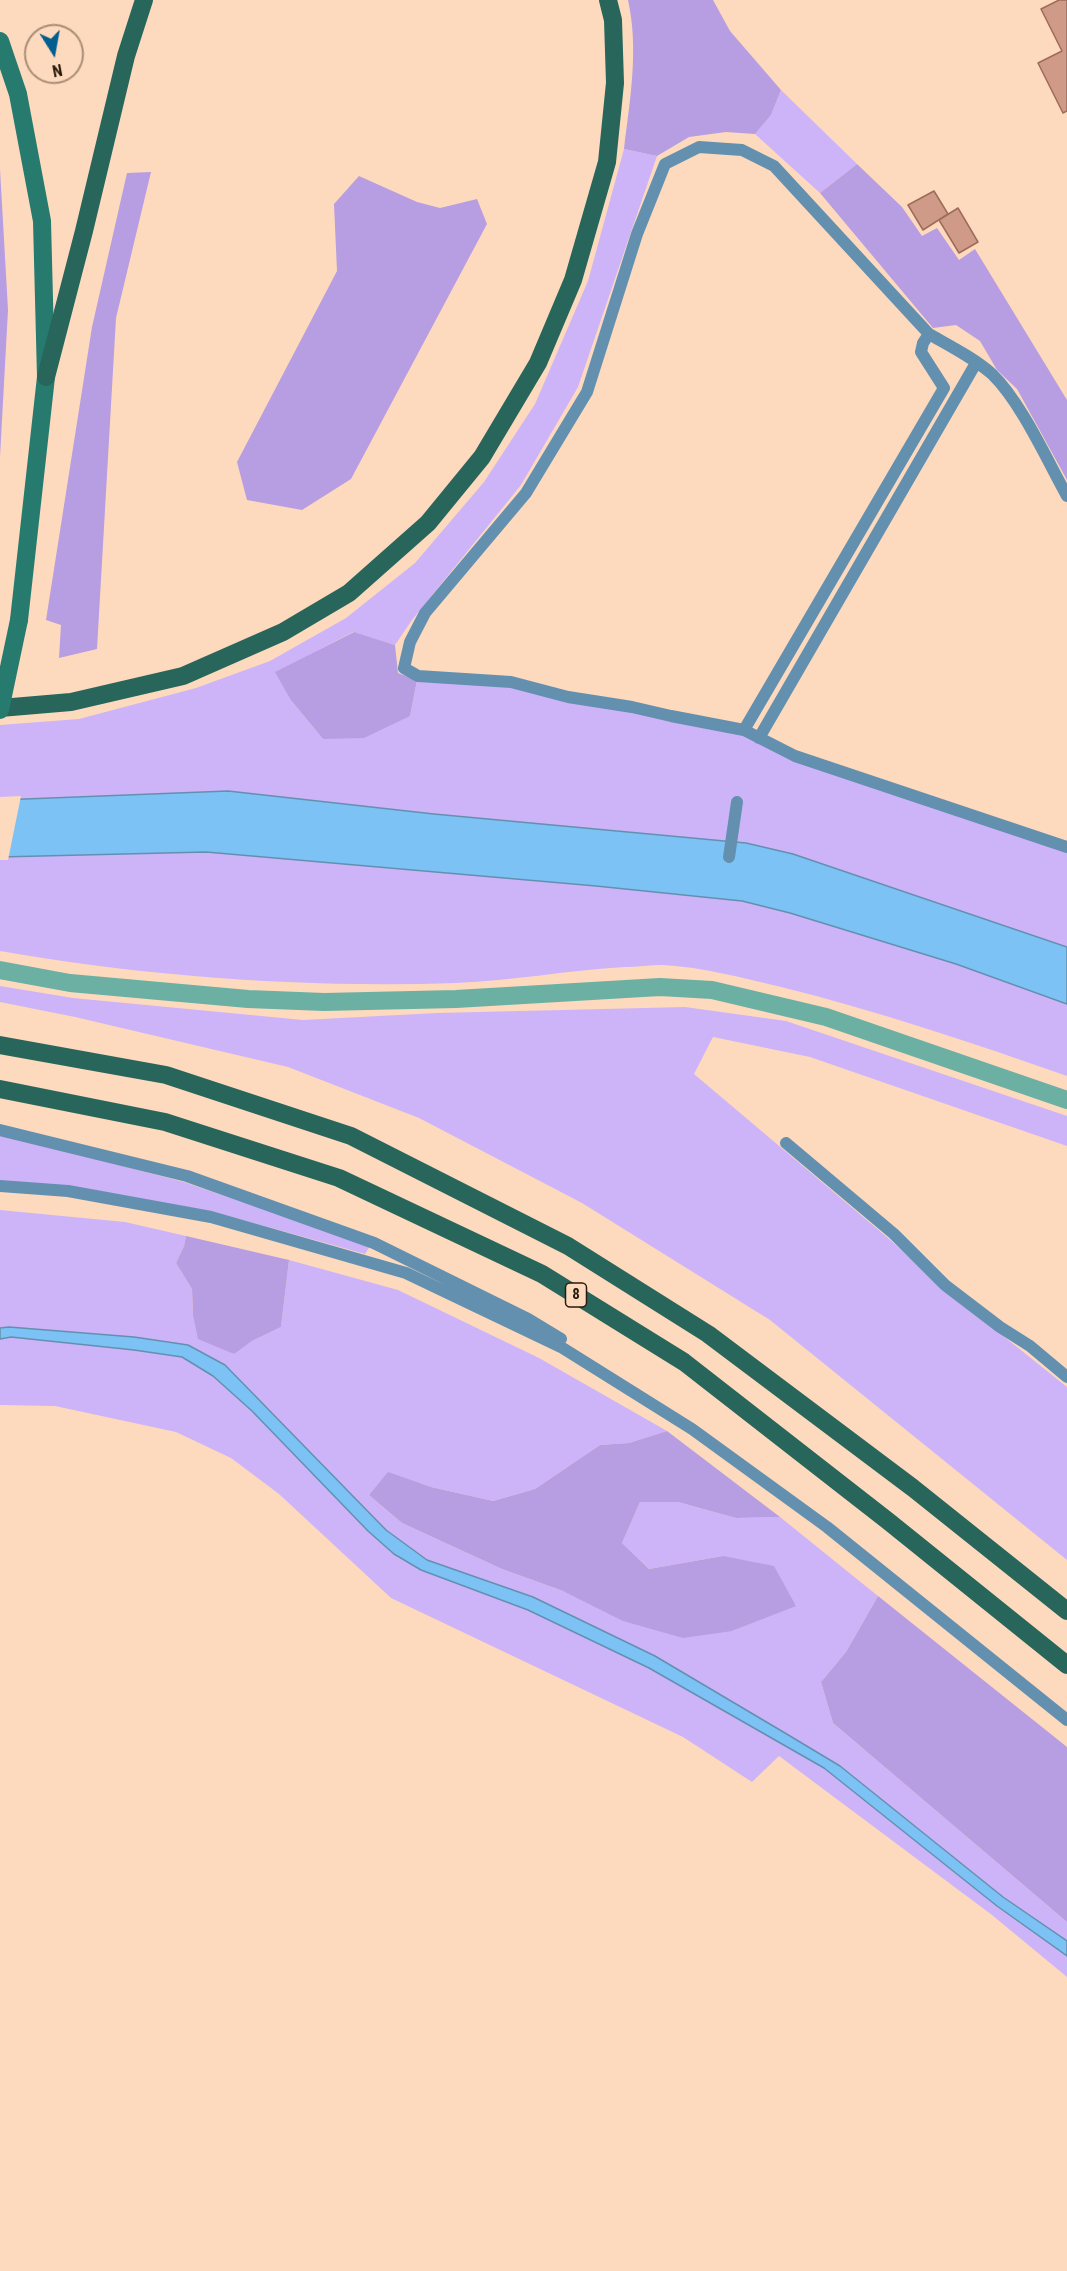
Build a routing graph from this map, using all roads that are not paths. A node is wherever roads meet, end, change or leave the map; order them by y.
1 (144, 0) edge
2 (608, 0) edge
3 (0, 41) edge
4 (46, 377) junction
5 (0, 709) edge
6 (0, 970) edge
7 (0, 1045) edge
8 (0, 1089) edge
9 (1067, 1100) edge
10 (1067, 1611) edge
11 (1067, 1665) edge

1 - 4 highway
2 - 5 highway
3 - 4 main road
4 - 5 main road, bridge
6 - 9 street
7 - 10 highway, 8
8 - 11 highway, 8

